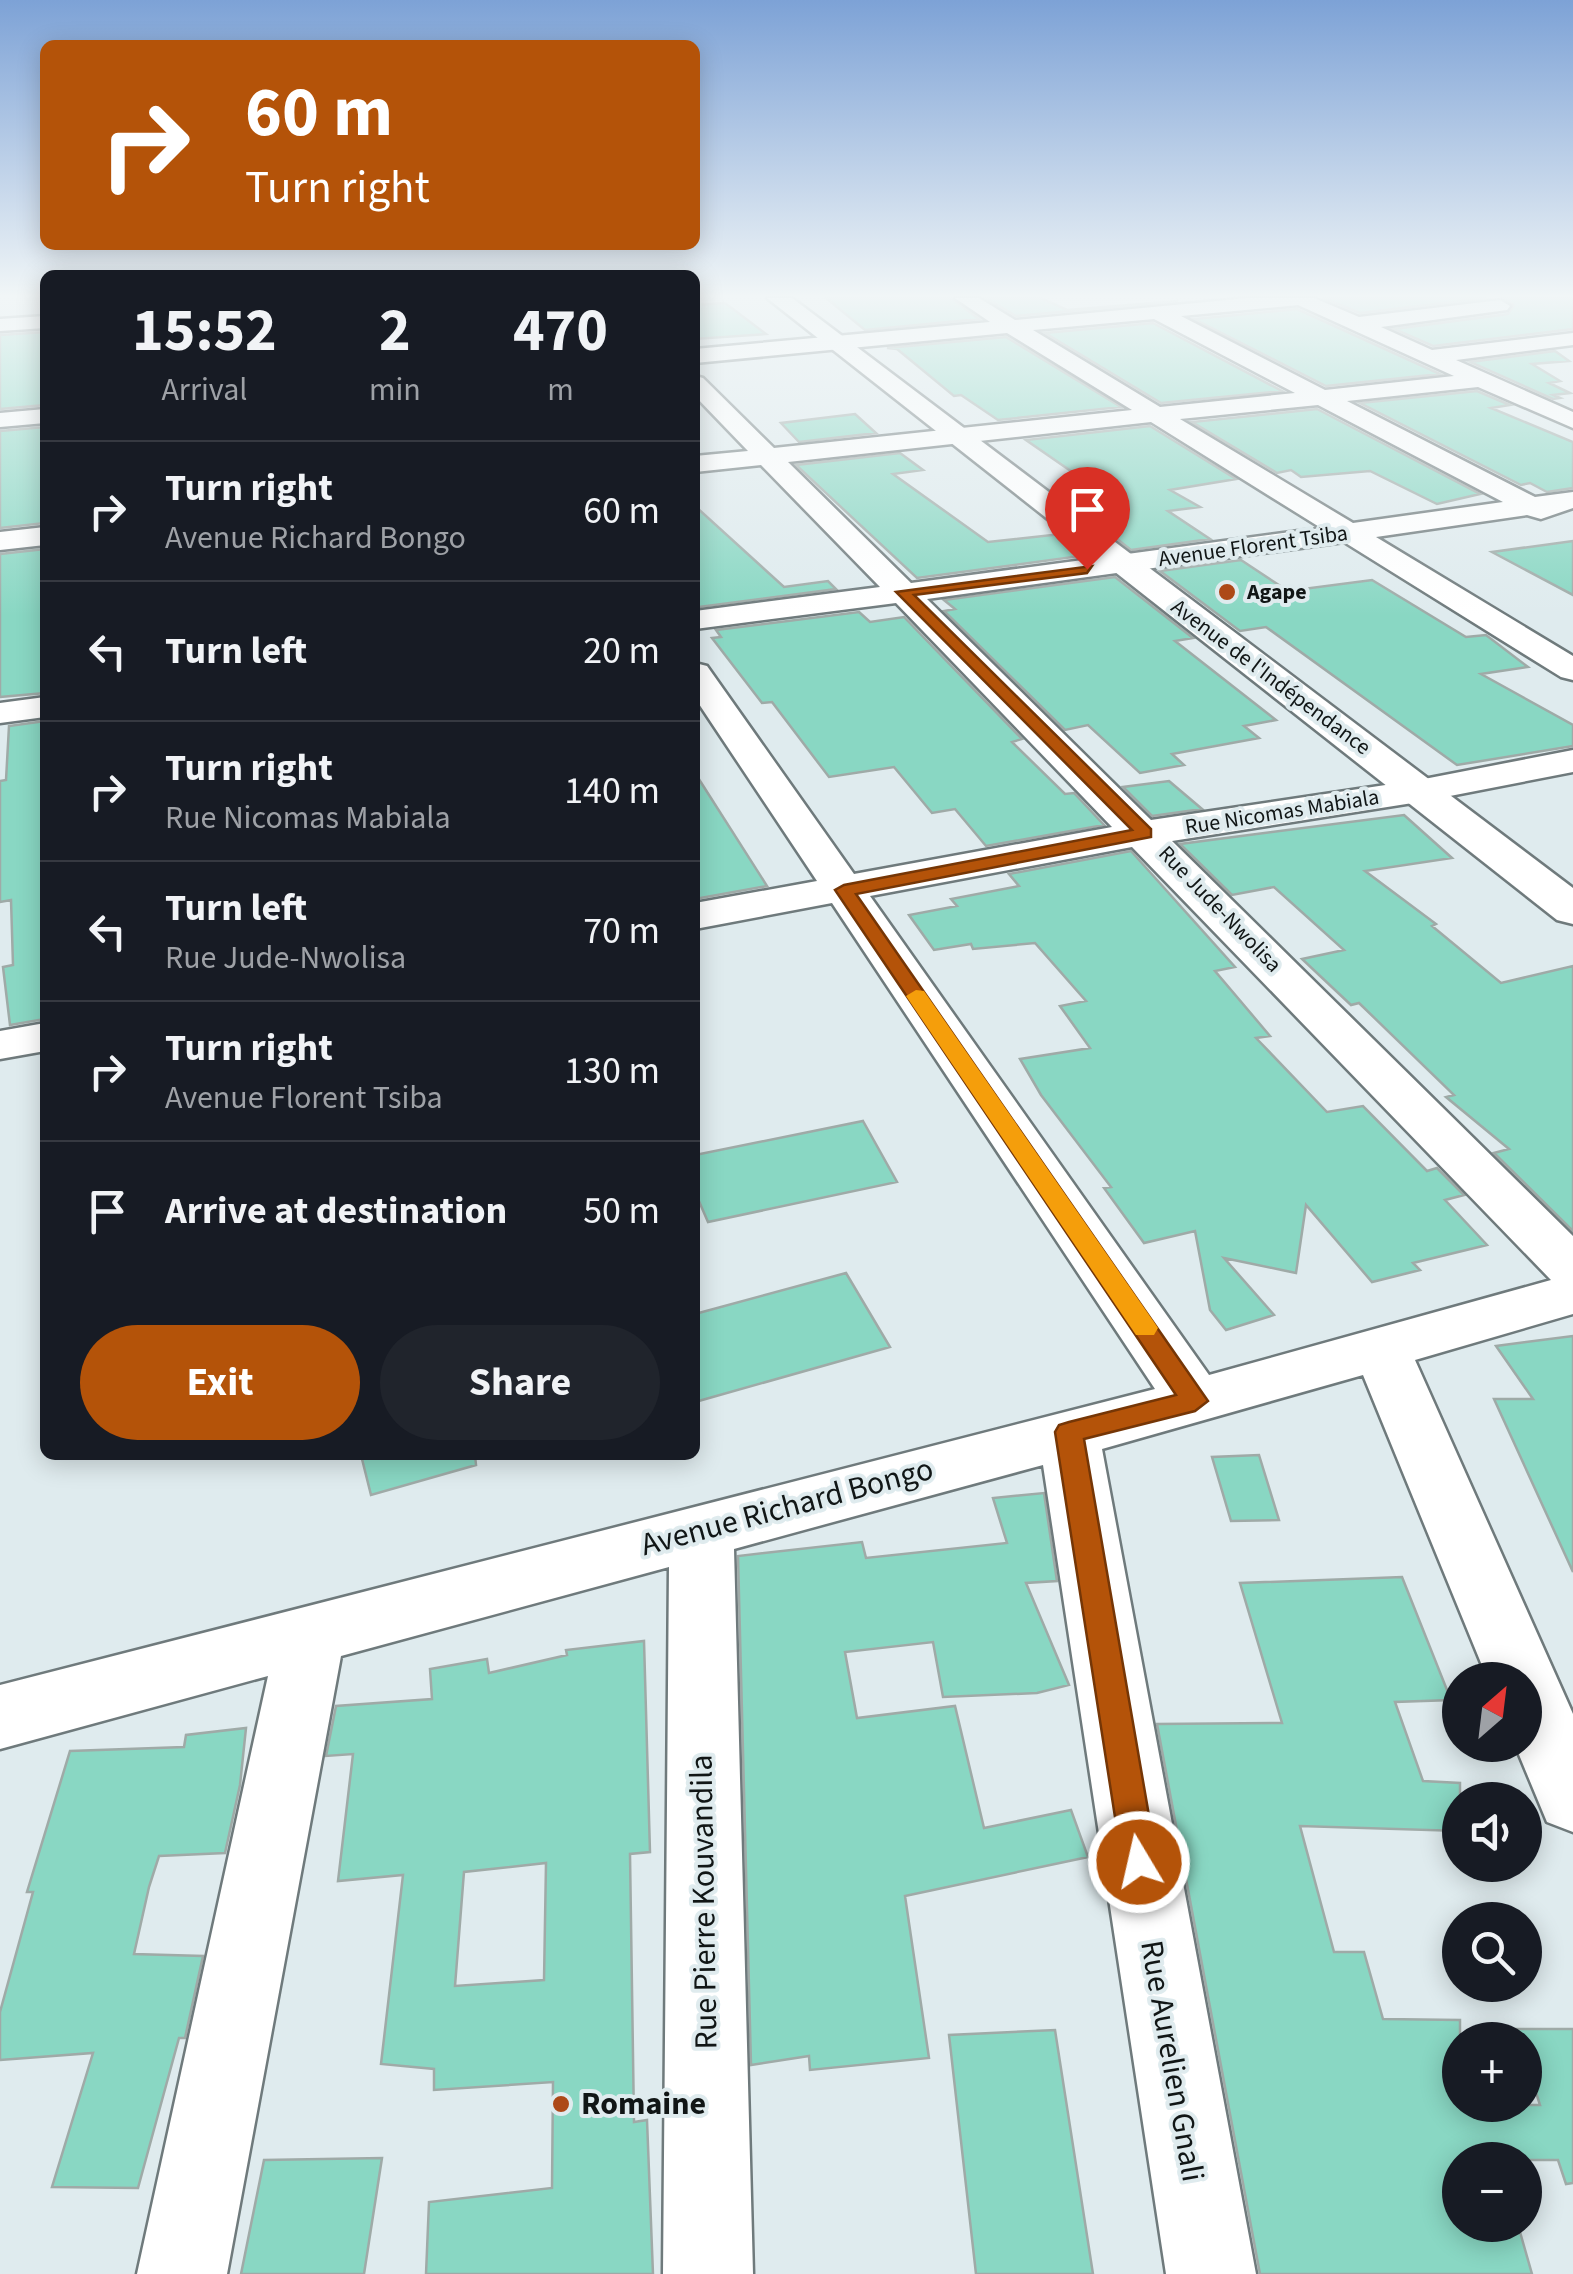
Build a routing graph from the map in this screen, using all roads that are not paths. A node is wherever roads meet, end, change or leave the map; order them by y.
1 (716, 404) edge
2 (929, 404) edge
3 (1134, 404) edge
4 (1253, 404) edge
5 (1334, 404) edge
6 (1535, 404) edge
7 (1151, 415) junction
8 (40, 416) edge
9 (0, 420) edge
10 (1573, 421) edge
11 (970, 435) junction
12 (768, 456) junction
13 (700, 463) edge
14 (1573, 500) edge
15 (1531, 506) junction
16 (1573, 528) edge
17 (1346, 532) junction
18 (40, 537) edge
19 (0, 542) edge
20 (1135, 564) junction
21 (903, 592) junction
22 (700, 619) edge
23 (1573, 670) edge
24 (700, 681) edge
25 (40, 708) edge
26 (0, 713) edge
27 (1573, 761) edge
28 (1434, 788) junction
29 (1145, 833) junction
30 (1573, 881) edge
31 (844, 890) junction
32 (1573, 910) edge
33 (700, 915) edge
34 (40, 1037) edge
35 (0, 1045) edge
36 (1573, 1269) edge
37 (1573, 1294) edge
38 (1381, 1349) junction
39 (1195, 1401) junction
40 (1069, 1432) junction
41 (701, 1530) junction
42 (311, 1634) junction
43 (1515, 1662) edge
44 (0, 1717) edge
45 (1542, 1724) edge
46 (1573, 1796) edge
47 (182, 2274) edge
48 (708, 2274) edge
49 (1211, 2274) edge

1 - 12 street, Rue Jude-Nwolisa
2 - 11 street, Avenue de l'Indépendance
3 - 7 street
4 - 7 street
5 - 15 street
6 - 10 street
7 - 11 street
7 - 17 street
8 - 9 street
11 - 12 street
11 - 20 street, Avenue de l'Indépendance
12 - 13 street
12 - 21 street, Rue Jude-Nwolisa
14 - 15 street, Avenue Florent Tsiba
15 - 16 street
15 - 17 street, Avenue Florent Tsiba
17 - 20 street, Avenue Florent Tsiba
17 - 23 street
18 - 19 street
20 - 21 street, Avenue Florent Tsiba
20 - 28 street, Avenue de l'Indépendance
21 - 22 street, Avenue Florent Tsiba
21 - 29 street, Rue Jude-Nwolisa
24 - 31 street
25 - 26 street
27 - 28 street, Rue Nicomas Mabiala
28 - 29 street, Rue Nicomas Mabiala
28 - 30 street, Avenue de l'Indépendance
28 - 32 street, Avenue de l'Indépendance
29 - 31 street, Rue Nicomas Mabiala
29 - 36 street, Rue Jude-Nwolisa
31 - 33 street, Rue Nicomas Mabiala
31 - 39 street
34 - 35 street
37 - 38 street, Avenue Richard Bongo
38 - 39 street, Avenue Richard Bongo
38 - 43 street
39 - 40 street, Avenue Richard Bongo
40 - 41 street, Avenue Richard Bongo
40 - 49 street, Rue Aurelien Gnali
41 - 42 street, Avenue Richard Bongo
41 - 48 street, Rue Pierre Kouvandila
42 - 44 street, Avenue Richard Bongo
42 - 47 street
45 - 46 street

